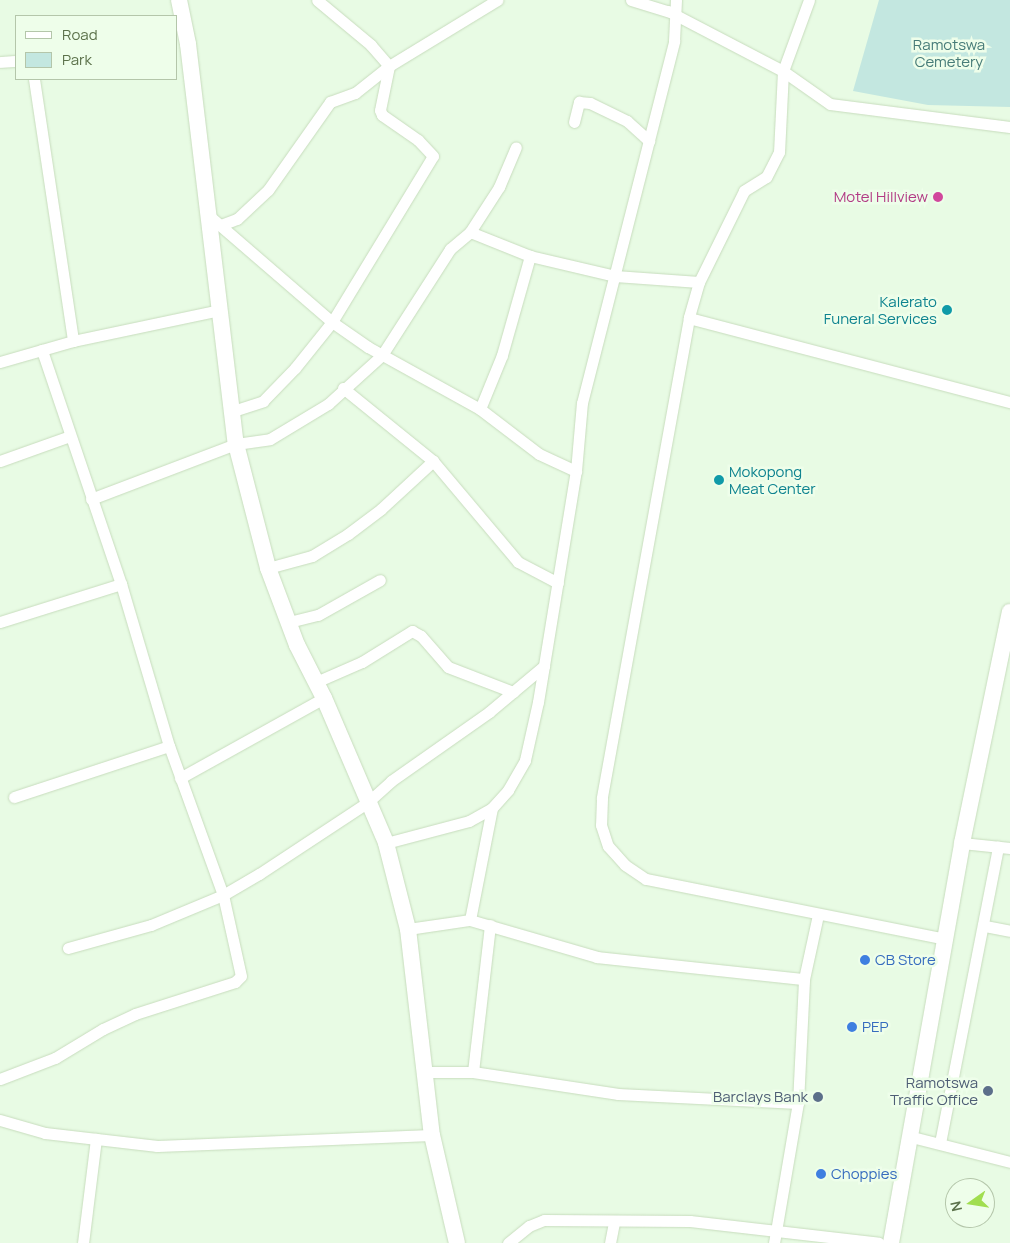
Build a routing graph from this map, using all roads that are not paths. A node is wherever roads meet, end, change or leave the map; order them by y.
1 (178, 0) edge
2 (317, 0) edge
3 (497, 0) edge
4 (631, 0) edge
5 (676, 0) edge
6 (809, 0) edge
7 (674, 15) junction
8 (182, 46) edge
9 (15, 61) edge
10 (0, 62) edge
11 (389, 66) junction
12 (784, 71) junction
13 (34, 80) edge
14 (574, 122) dead end
15 (1010, 127) edge
16 (649, 141) junction
17 (516, 148) dead end
18 (207, 214) junction
19 (220, 225) junction
20 (470, 232) junction
21 (530, 256) junction
22 (615, 276) junction
23 (699, 282) junction
24 (220, 310) junction
25 (689, 318) junction
26 (332, 322) junction
27 (73, 341) junction
28 (42, 350) junction
29 (382, 356) junction
30 (0, 362) edge
31 (343, 388) junction
32 (1010, 402) edge
33 (480, 409) junction
34 (230, 412) junction
35 (70, 436) junction
36 (236, 444) junction
37 (0, 461) edge
38 (433, 461) junction
39 (576, 471) junction
40 (91, 499) junction
41 (268, 568) junction
42 (380, 580) dead end
43 (558, 583) junction
44 (121, 584) junction
45 (1010, 612) edge
46 (0, 622) edge
47 (289, 622) junction
48 (544, 666) junction
49 (316, 682) junction
50 (513, 692) junction
51 (324, 698) junction
52 (169, 746) junction
53 (180, 778) junction
54 (14, 797) dead end
55 (368, 802) junction
56 (492, 808) junction
57 (386, 843) junction
58 (962, 843) junction
59 (1004, 848) edge
60 (223, 894) junction
61 (818, 915) junction
62 (470, 920) junction
63 (490, 925) junction
64 (985, 926) junction
65 (408, 929) junction
66 (1010, 932) edge
67 (946, 939) junction
68 (68, 948) dead end
69 (804, 979) junction
70 (426, 1072) junction
71 (473, 1072) junction
72 (0, 1079) edge
73 (798, 1103) junction
74 (0, 1120) edge
75 (432, 1135) junction
76 (908, 1136) junction
77 (96, 1139) junction
78 (940, 1143) junction
79 (1010, 1162) edge
80 (614, 1222) junction
81 (776, 1229) junction
82 (83, 1243) edge
83 (457, 1243) edge
84 (508, 1243) edge
85 (610, 1243) edge
86 (774, 1243) edge
87 (879, 1243) edge
88 (891, 1243) edge

1 - 8 street
2 - 11 street
3 - 11 street
4 - 7 street
5 - 7 street
6 - 12 street
7 - 12 street
7 - 16 street
8 - 18 street
9 - 10 street
11 - 19 street
11 - 26 street
12 - 15 street
12 - 23 street
13 - 27 street
14 - 16 street
16 - 22 street
17 - 20 street
18 - 19 street
18 - 24 street
19 - 26 street
20 - 21 street
20 - 29 street
21 - 22 street
21 - 33 street
22 - 23 street
22 - 39 street
23 - 25 street
24 - 27 street
24 - 34 street
25 - 32 street
25 - 61 street
26 - 29 street
26 - 34 street
27 - 28 street
28 - 30 street
28 - 35 street
29 - 31 street
29 - 33 street
31 - 36 street
31 - 38 street
33 - 39 street
34 - 36 street
35 - 37 street
35 - 40 street
36 - 40 street
36 - 41 street
38 - 41 street
38 - 43 street
39 - 43 street
40 - 44 street
41 - 47 street
42 - 47 street
43 - 48 street
44 - 46 street
44 - 52 street
45 - 58 street
47 - 49 street
48 - 50 street
48 - 56 street
49 - 50 street
49 - 51 street
50 - 55 street
51 - 53 street
51 - 55 street
52 - 53 street
52 - 54 street
53 - 60 street
55 - 57 street
55 - 60 street
56 - 57 street
56 - 62 street
57 - 65 street
58 - 59 street
58 - 67 street
59 - 64 street
60 - 68 street
60 - 72 street
61 - 67 street
61 - 69 street
62 - 63 street
62 - 65 street
63 - 69 street
63 - 71 street
64 - 66 street
64 - 78 street
65 - 70 street
67 - 76 street
69 - 73 street
70 - 71 street
70 - 75 street
71 - 73 street
73 - 81 street
74 - 77 street
75 - 77 street
75 - 83 street
76 - 78 street
76 - 88 street
77 - 82 street
78 - 79 street
80 - 81 street
80 - 84 street
80 - 85 street
81 - 86 street
81 - 87 street

